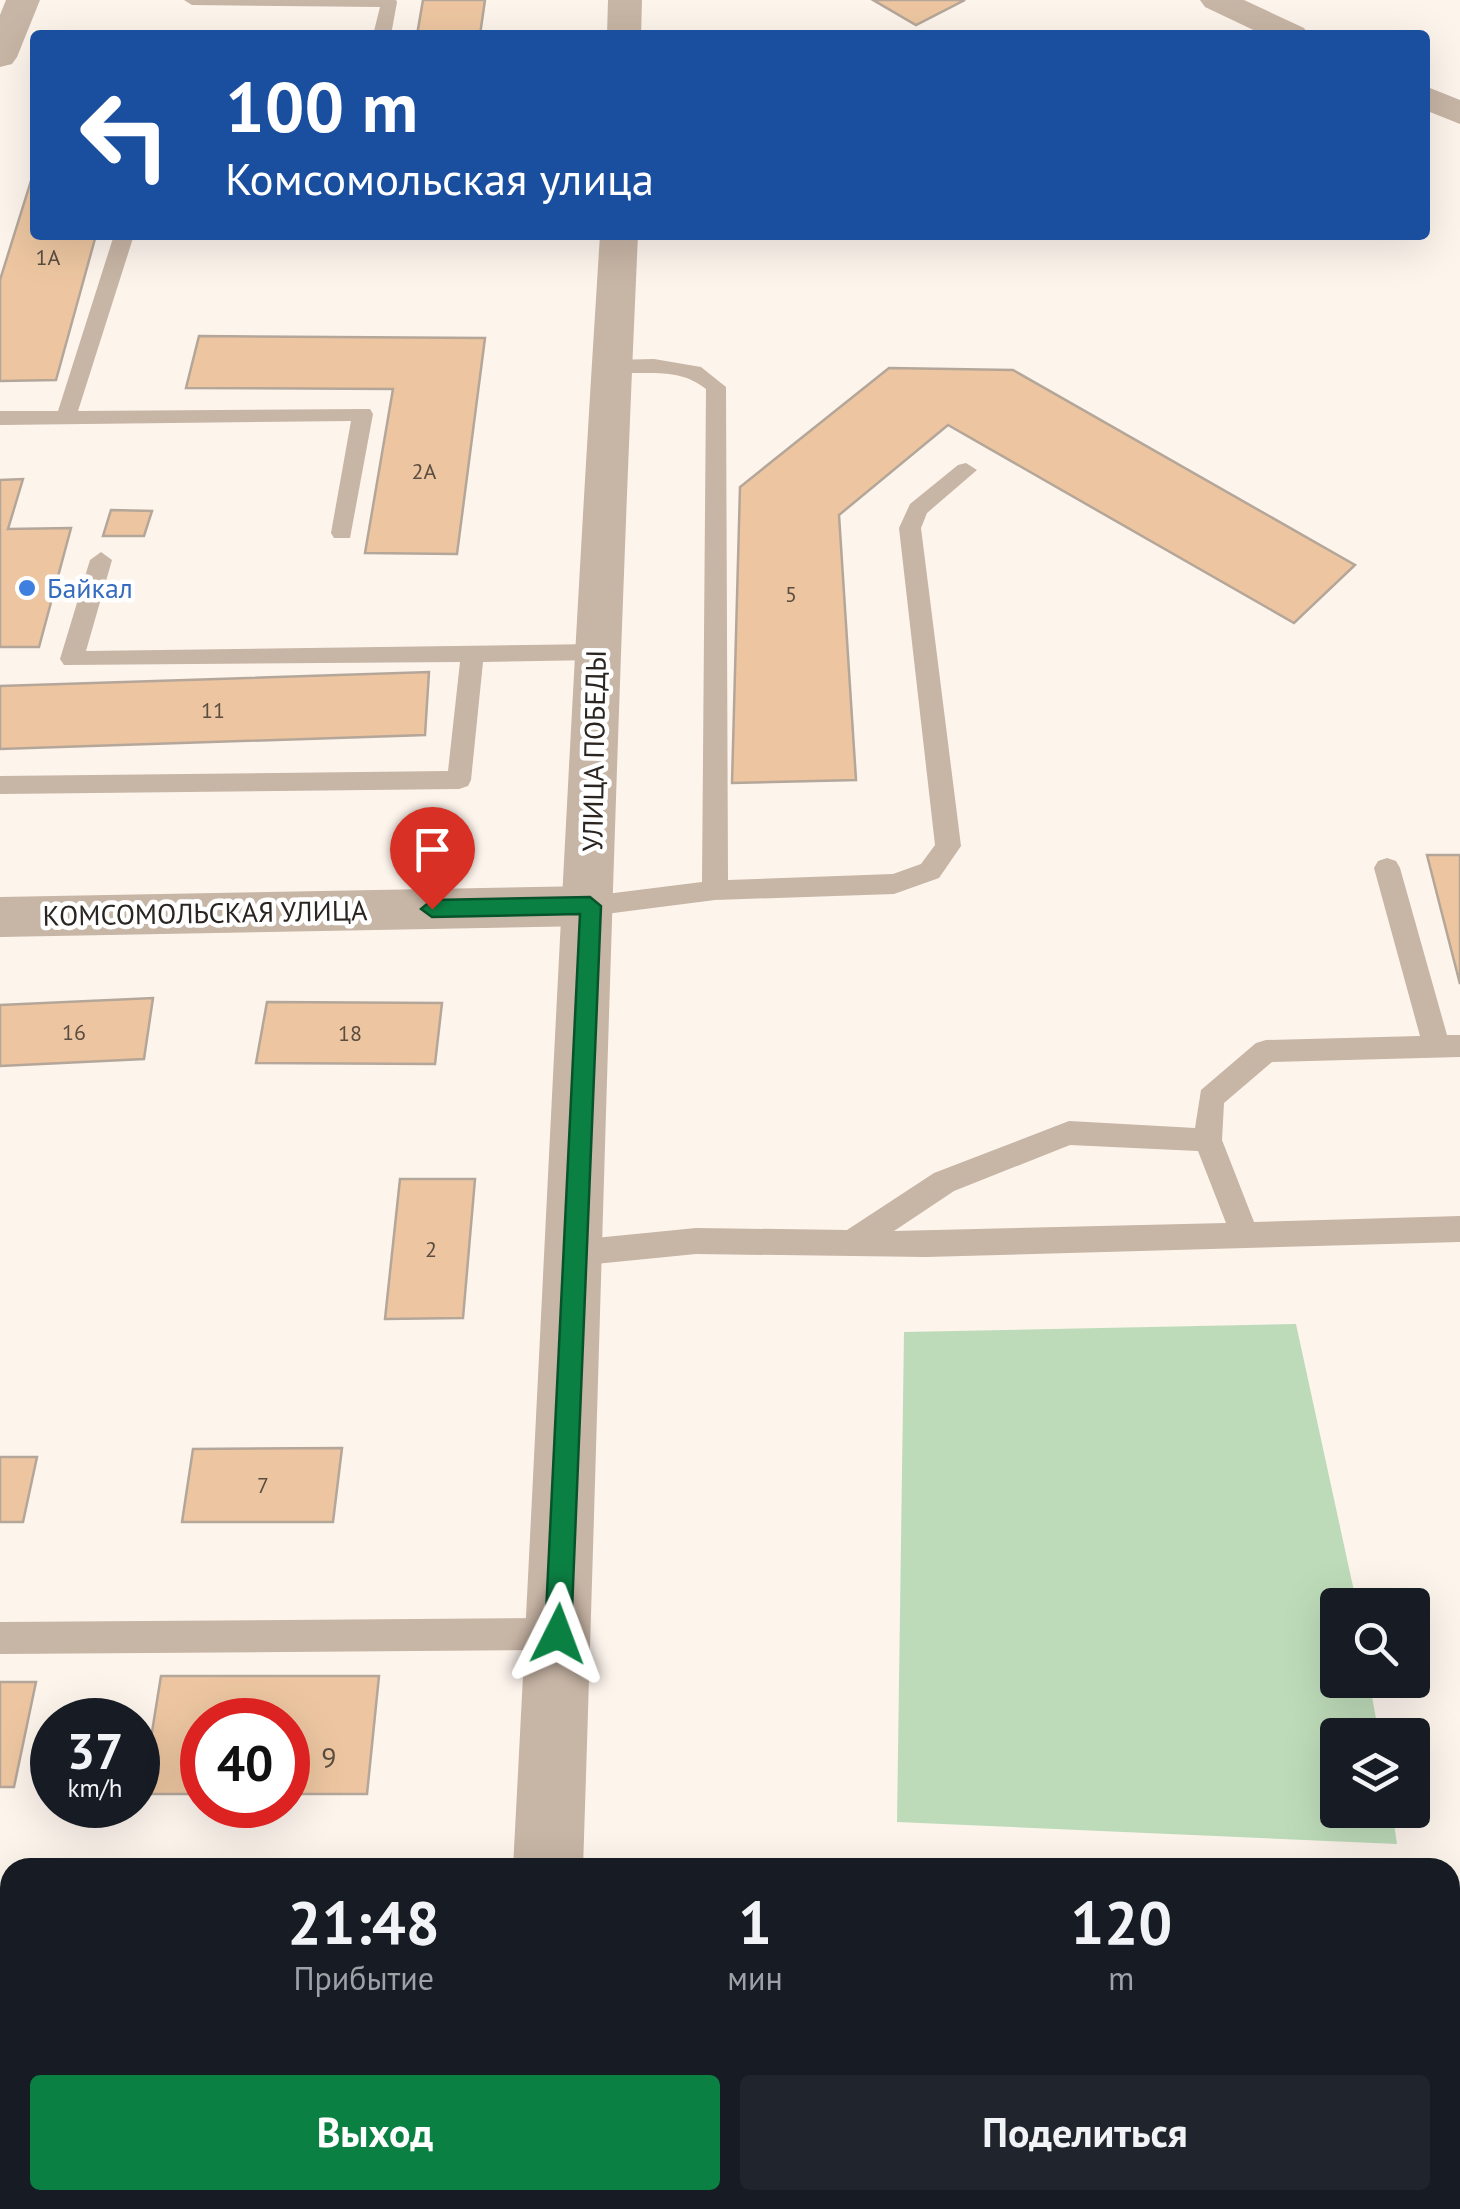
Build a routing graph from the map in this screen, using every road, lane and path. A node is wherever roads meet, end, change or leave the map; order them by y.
1 (192, 0) edge
2 (625, 0) edge
3 (1217, 0) edge
4 (383, 30) edge
5 (624, 30) edge
6 (1281, 30) edge
7 (1430, 99) edge
8 (1460, 113) edge
9 (122, 240) edge
10 (619, 240) edge
11 (614, 366) junction
12 (0, 418) edge
13 (66, 418) junction
14 (966, 470) dead end
15 (342, 532) dead end
16 (101, 560) dead end
17 (596, 652) junction
18 (472, 656) junction
19 (0, 785) edge
20 (1387, 868) dead end
21 (715, 890) junction
22 (590, 906) junction
23 (0, 917) edge
24 (1448, 1046) edge
25 (1208, 1140) junction
26 (1460, 1230) edge
27 (1245, 1235) junction
28 (852, 1243) junction
29 (575, 1253) junction
30 (558, 1634) junction
31 (0, 1638) edge
32 (548, 1858) edge

1 - 4 lane
2 - 5 street
3 - 6 street
7 - 8 street
9 - 13 lane
10 - 11 street, УЛИЦА ПОБЕДЫ
11 - 17 street, УЛИЦА ПОБЕДЫ
11 - 21 lane
12 - 13 lane
13 - 15 lane
14 - 21 lane
16 - 18 lane
17 - 18 lane
17 - 22 street, УЛИЦА ПОБЕДЫ
18 - 19 lane
20 - 24 lane
21 - 22 lane
22 - 23 street, КОМСОМОЛЬСКАЯ УЛИЦА
22 - 29 street, УЛИЦА ПОБЕДЫ
24 - 25 lane
25 - 27 lane
25 - 28 lane
26 - 27 lane
27 - 28 lane
28 - 29 lane
29 - 30 street, УЛИЦА ПОБЕДЫ
30 - 31 lane
30 - 32 street, УЛИЦА ПОБЕДЫ

